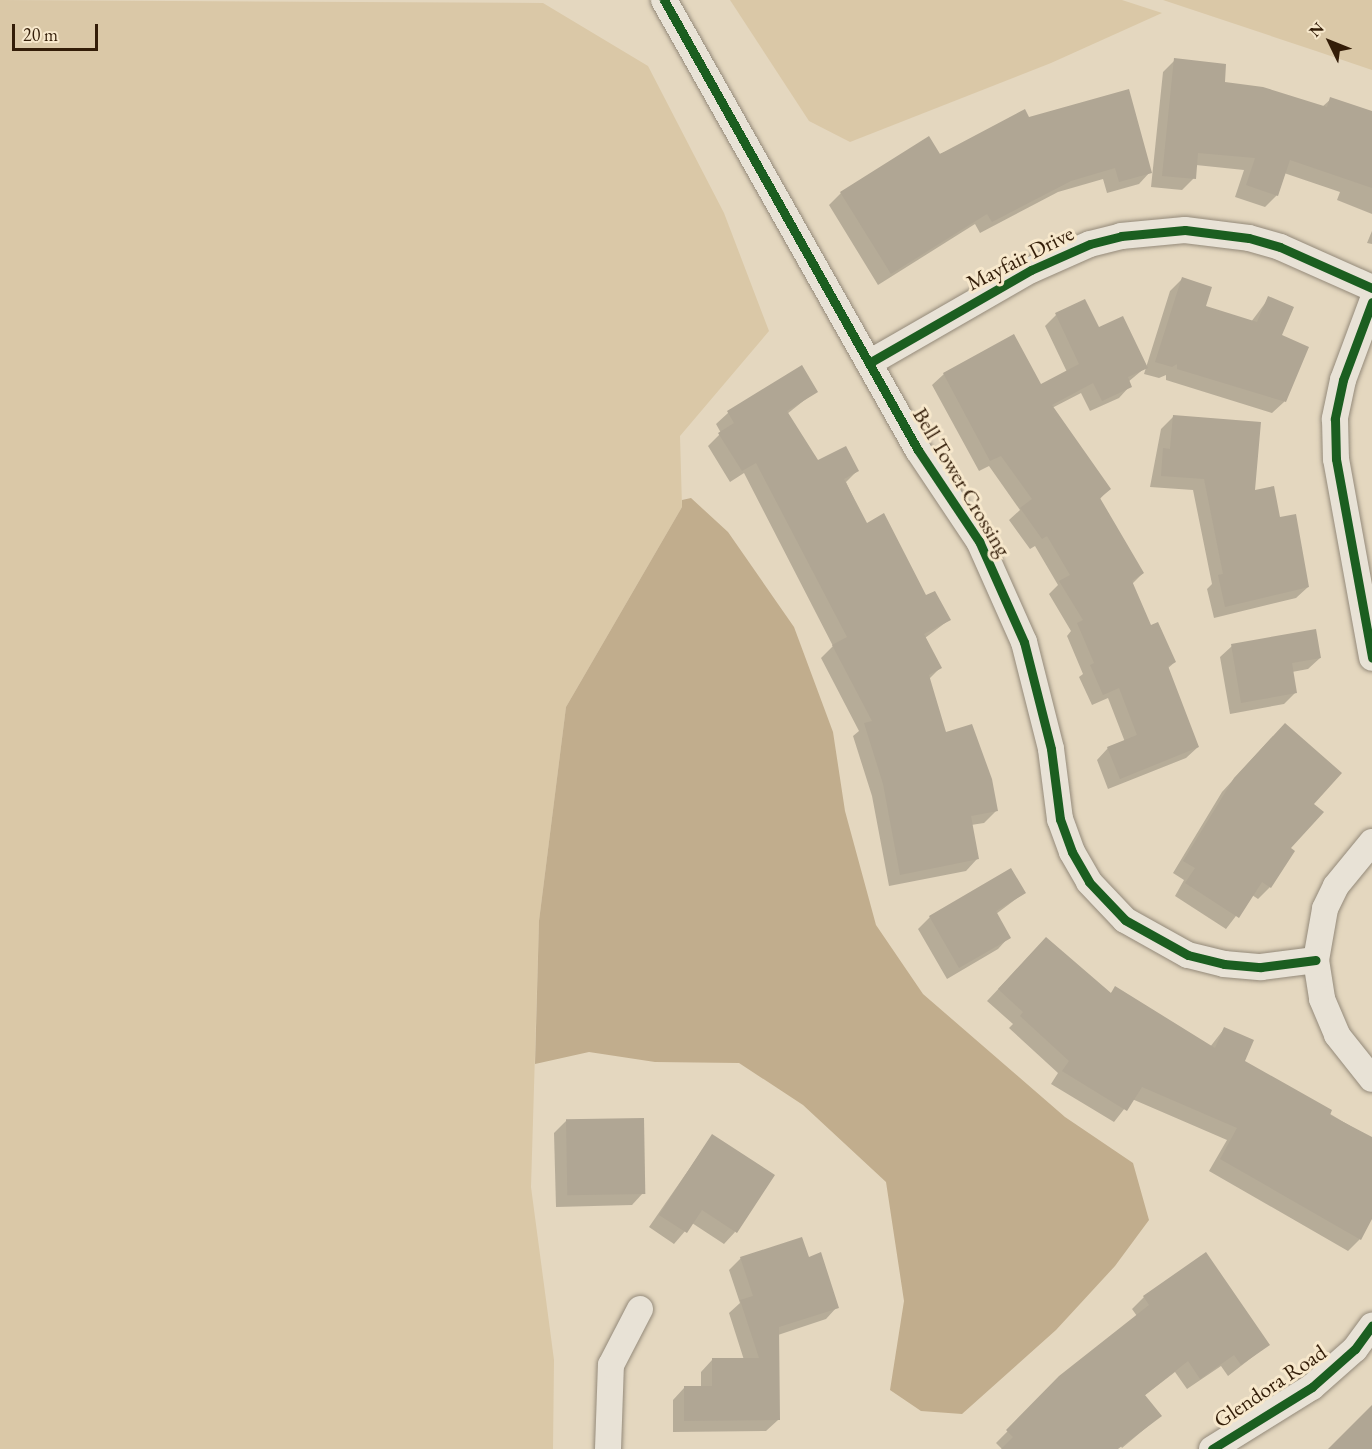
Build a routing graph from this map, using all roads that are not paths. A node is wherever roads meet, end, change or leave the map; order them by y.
1 (664, 0) edge
2 (1372, 288) edge
3 (1372, 302) edge
4 (868, 363) junction
5 (1372, 658) edge
6 (1372, 842) edge
7 (1316, 960) junction
8 (1372, 1079) edge
9 (640, 1309) dead end
10 (1372, 1326) edge
11 (608, 1449) edge
12 (1212, 1449) edge

1 - 4 street, Bell Tower Crossing
2 - 4 street, Mayfair Drive
3 - 5 street
4 - 7 street, Bell Tower Crossing
6 - 7 street
7 - 8 street
9 - 11 street
10 - 12 street, Glendora Road

